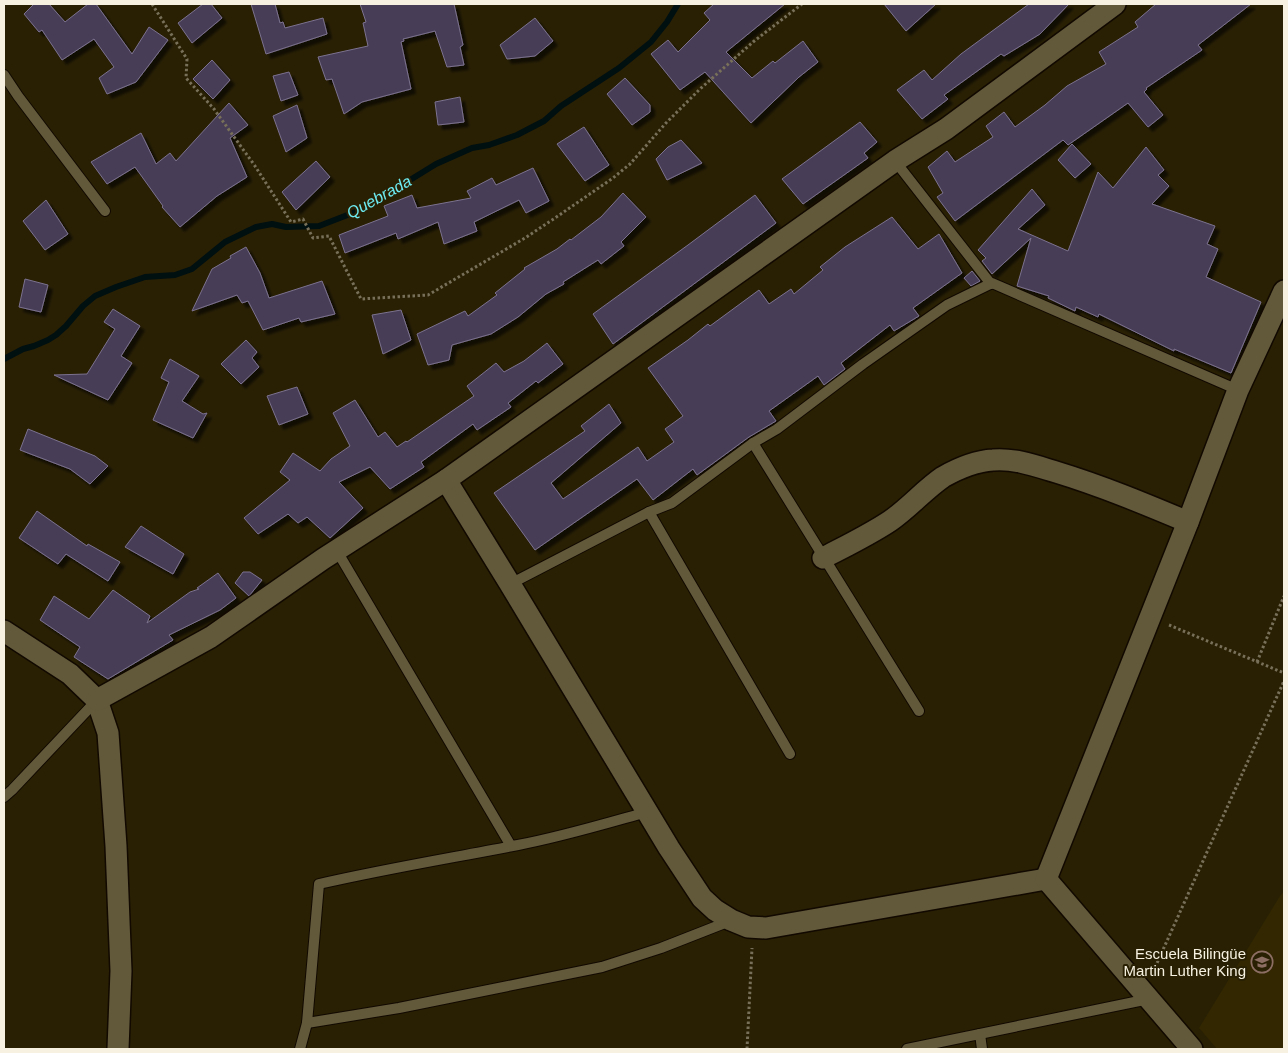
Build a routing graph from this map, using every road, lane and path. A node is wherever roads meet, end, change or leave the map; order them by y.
1 (152, 4) edge
2 (802, 4) edge
3 (1115, 4) edge
4 (4, 75) edge
5 (895, 161) junction
6 (105, 211) dead end
7 (991, 284) junction
8 (1284, 291) edge
9 (1238, 390) junction
10 (753, 443) junction
11 (446, 480) junction
12 (649, 512) junction
13 (1188, 522) junction
14 (337, 550) junction
15 (823, 558) junction
16 (510, 584) junction
17 (1284, 596) edge
18 (1150, 617) junction
19 (4, 631) edge
20 (1258, 662) junction
21 (1284, 673) edge
22 (1284, 681) edge
23 (97, 700) junction
24 (919, 712) dead end
25 (790, 754) dead end
26 (4, 797) edge
27 (647, 812) junction
28 (510, 846) junction
29 (1046, 879) junction
30 (731, 920) junction
31 (754, 927) junction
32 (1146, 996) junction
33 (307, 1023) junction
34 (980, 1034) junction
35 (118, 1049) edge
36 (300, 1049) edge
37 (747, 1049) edge
38 (907, 1049) edge
39 (982, 1049) edge
40 (1192, 1049) edge

1 - 2 path
3 - 5 street
4 - 6 lane
5 - 7 lane
5 - 11 street
7 - 9 lane
7 - 10 lane
8 - 9 street
9 - 13 street
10 - 12 lane
10 - 15 lane
11 - 14 street
11 - 16 street
12 - 16 lane
12 - 25 lane
13 - 15 street
13 - 18 street
14 - 23 street
14 - 28 lane
15 - 24 lane
16 - 27 street
17 - 20 path
18 - 20 path
18 - 29 street
19 - 23 street
20 - 21 path
22 - 32 path
23 - 26 lane
23 - 35 street
27 - 28 lane
27 - 30 street
28 - 33 lane
29 - 31 street
29 - 32 street
30 - 31 street
30 - 33 lane
31 - 37 path
32 - 34 lane
32 - 40 street
33 - 36 lane
34 - 38 lane
34 - 39 lane

